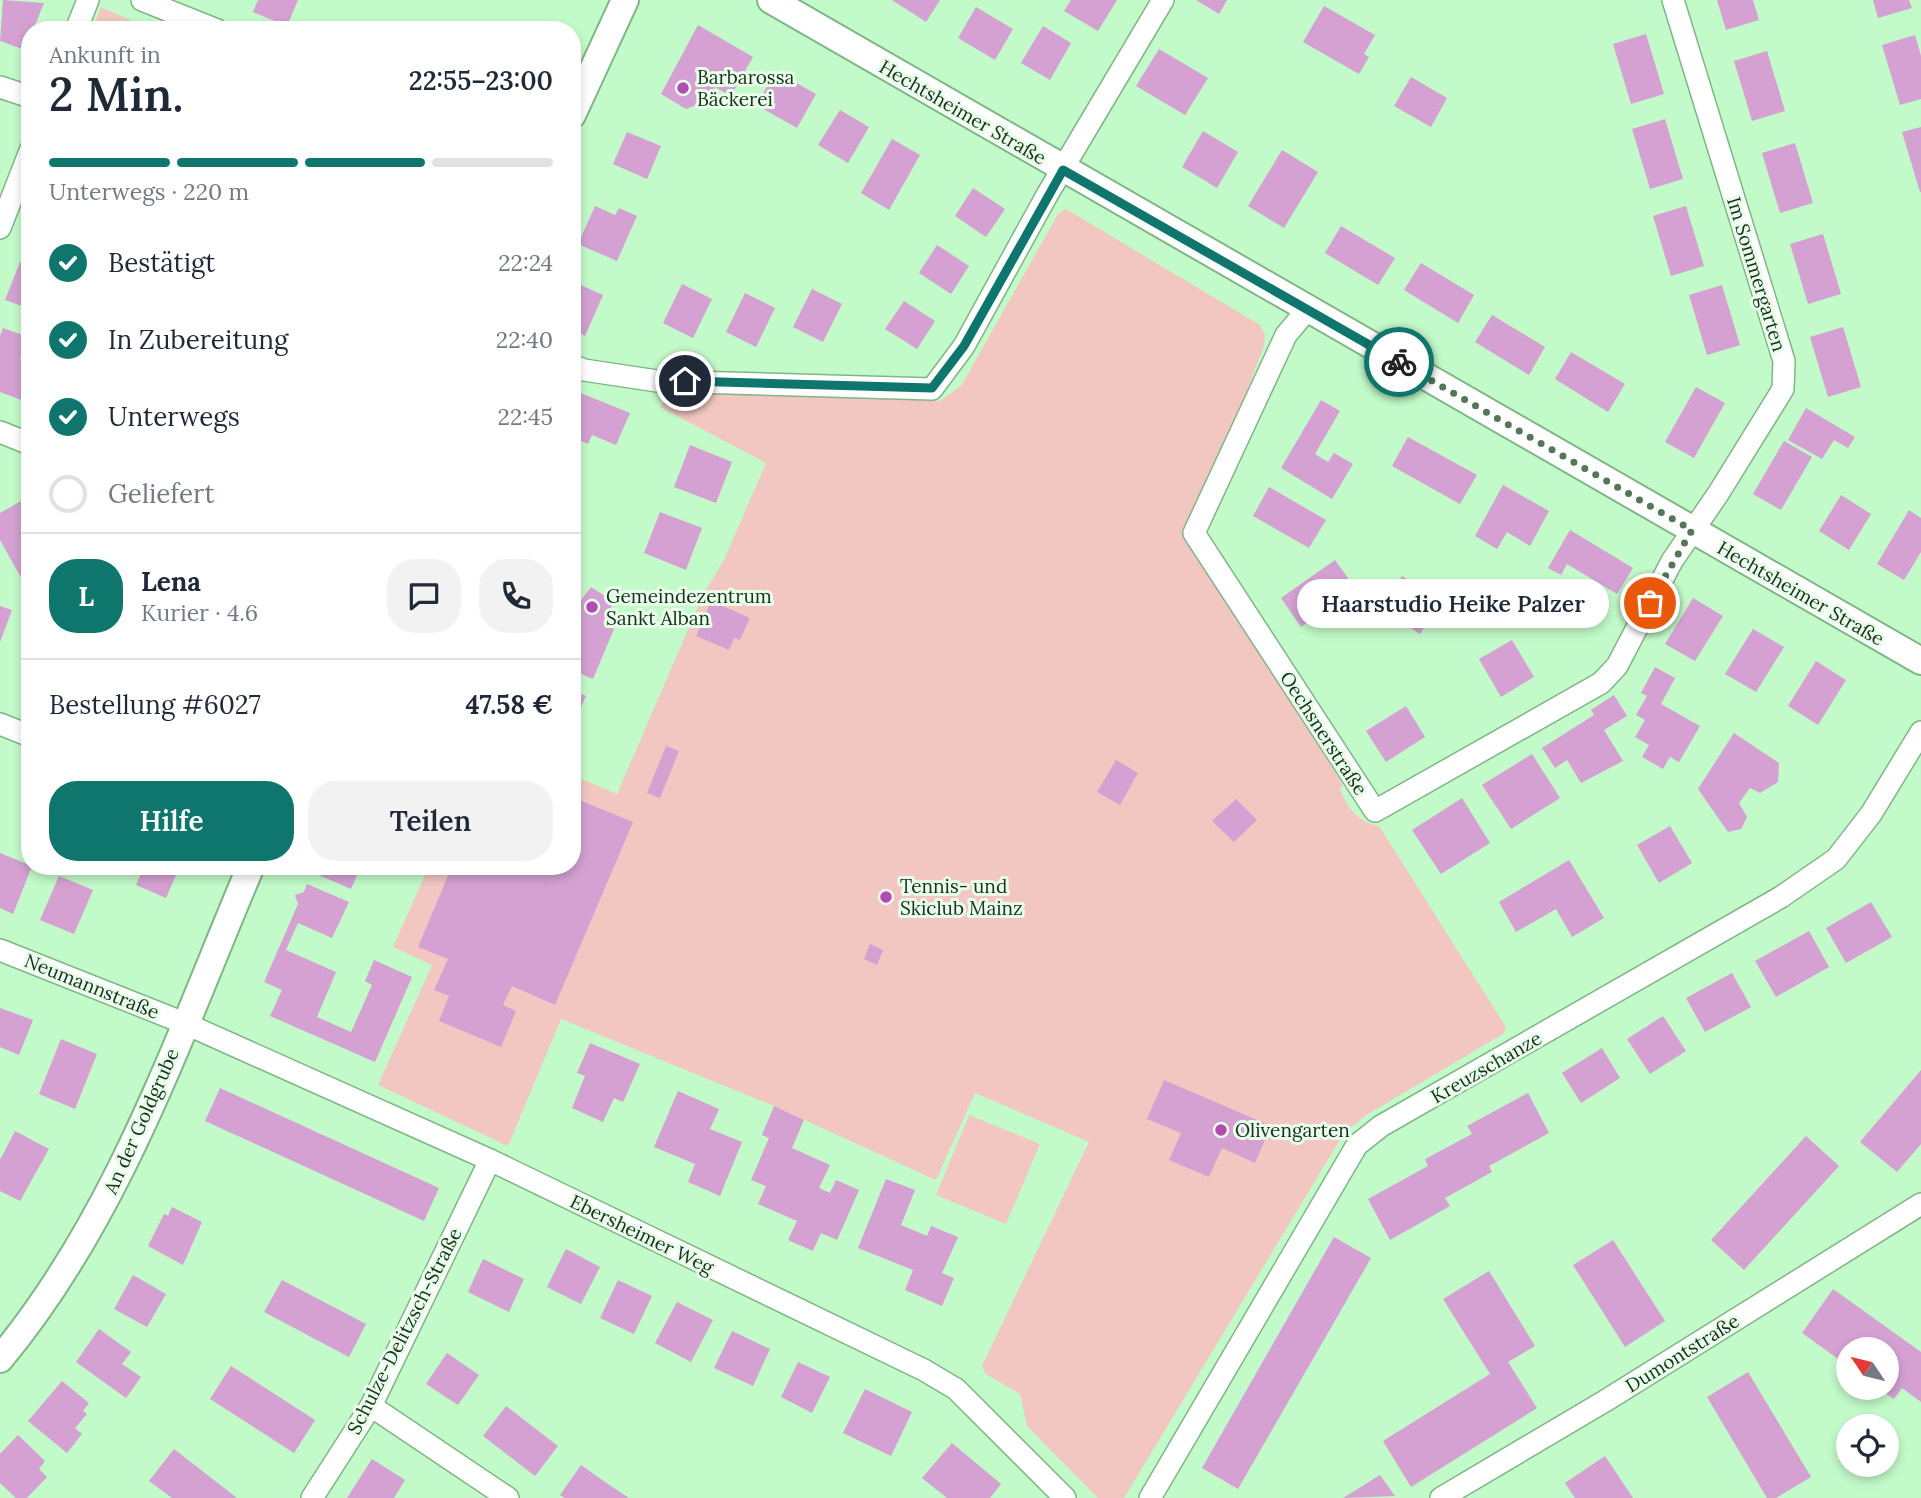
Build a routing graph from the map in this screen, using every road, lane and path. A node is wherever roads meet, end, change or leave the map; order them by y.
1 (88, 0) edge
2 (142, 0) edge
3 (625, 0) edge
4 (771, 0) edge
5 (1163, 0) edge
6 (1673, 0) edge
7 (80, 21) edge
8 (194, 21) edge
9 (0, 88) edge
10 (21, 94) edge
11 (581, 95) edge
12 (1063, 170) junction
13 (21, 174) edge
14 (0, 228) edge
15 (1307, 310) junction
16 (581, 369) edge
17 (0, 432) edge
18 (21, 440) edge
19 (1692, 530) junction
20 (1921, 661) edge
21 (0, 724) edge
22 (21, 732) edge
23 (1921, 732) edge
24 (247, 875) edge
25 (0, 950) edge
26 (184, 1023) junction
27 (490, 1160) junction
28 (1921, 1204) edge
29 (0, 1359) edge
30 (370, 1406) junction
31 (312, 1498) edge
32 (508, 1498) edge
33 (1065, 1498) edge
34 (1150, 1498) edge
35 (1441, 1498) edge

1 - 7 street
2 - 8 street
3 - 11 street
4 - 12 street, Hechtsheimer Straße
5 - 12 street
6 - 19 street, Im Sommergarten
9 - 10 street
12 - 15 street, Hechtsheimer Straße
12 - 16 street
13 - 14 street
15 - 19 street, Hechtsheimer Straße
15 - 19 street, Oechsnerstraße
17 - 18 street
19 - 20 street, Hechtsheimer Straße
21 - 22 street
23 - 34 street, Kreuzschanze
24 - 26 street, An der Goldgrube
25 - 26 street, Neumannstraße
26 - 27 street, Ebersheimer Weg
26 - 29 street, An der Goldgrube
27 - 30 street, Schulze-Delitzsch-Straße
27 - 33 street, Ebersheimer Weg
28 - 35 street, Dumontstraße
30 - 31 street, Schulze-Delitzsch-Straße
30 - 32 street

